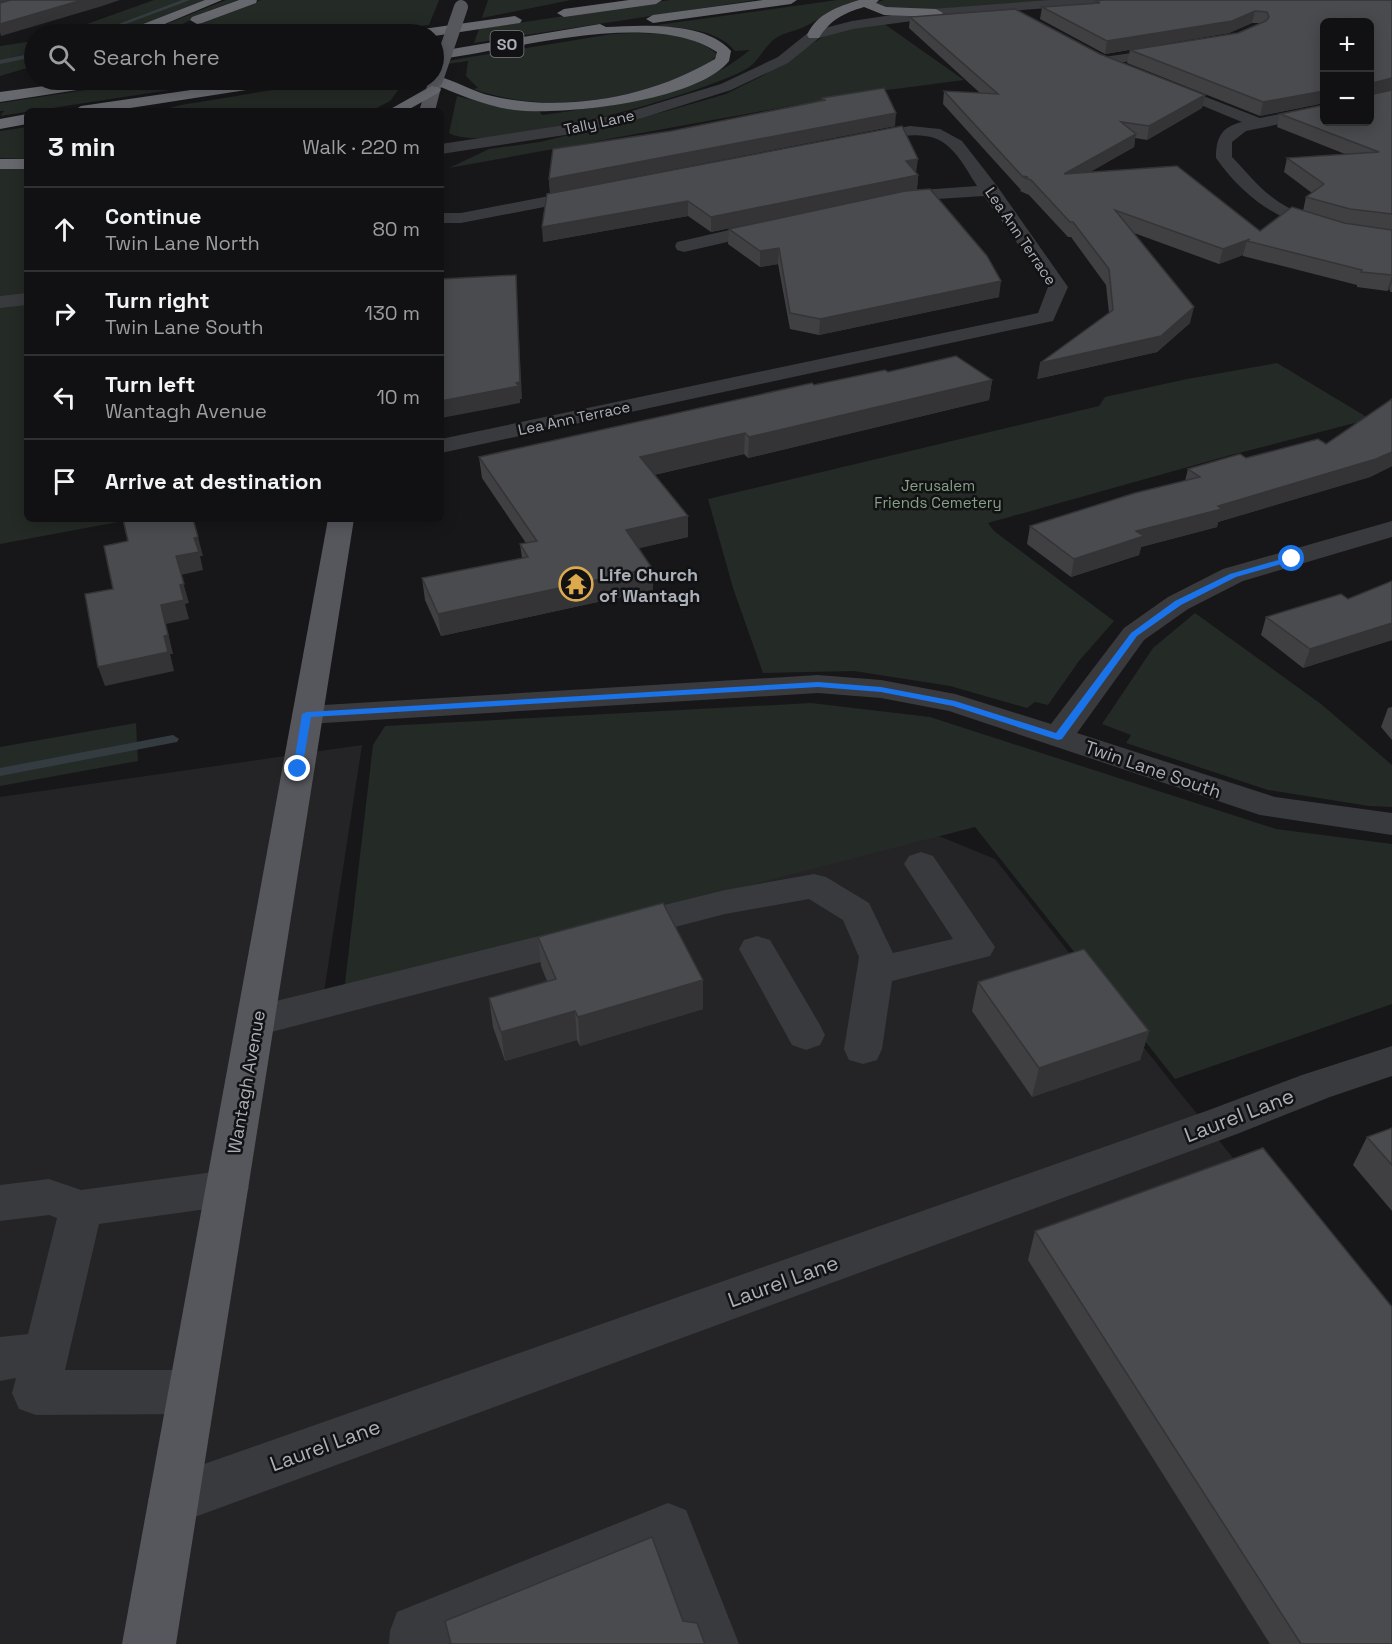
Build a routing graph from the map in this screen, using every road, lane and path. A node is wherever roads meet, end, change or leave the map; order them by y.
1 (216, 0) edge
2 (251, 0) edge
3 (626, 0) edge
4 (656, 0) edge
5 (791, 0) edge
6 (872, 0) edge
7 (1100, 0) edge
8 (463, 3) edge
9 (1004, 8) junction
10 (952, 12) junction
11 (936, 13) junction
12 (525, 18) dead end
13 (1024, 19) edge
14 (155, 24) edge
15 (191, 24) edge
16 (444, 30) edge
17 (815, 31) junction
18 (580, 32) junction
19 (1188, 48) edge
20 (444, 54) edge
21 (444, 57) edge
22 (752, 75) junction
23 (444, 88) edge
24 (52, 90) edge
25 (219, 90) edge
26 (241, 90) edge
27 (426, 90) edge
28 (433, 90) edge
29 (0, 98) edge
30 (101, 108) edge
31 (160, 108) edge
32 (400, 108) edge
33 (428, 108) edge
34 (1320, 111) edge
35 (24, 120) edge
36 (1258, 123) junction
37 (0, 124) edge
38 (838, 145) edge
39 (444, 149) edge
40 (0, 164) edge
41 (24, 164) edge
42 (607, 190) edge
43 (991, 190) junction
44 (868, 206) edge
45 (444, 219) edge
46 (788, 223) edge
47 (1392, 238) edge
48 (684, 246) dead end
49 (24, 299) edge
50 (0, 302) edge
51 (444, 445) edge
52 (340, 522) edge
53 (1392, 529) edge
54 (307, 714) junction
55 (1058, 737) junction
56 (1392, 824) edge
57 (921, 864) dead end
58 (757, 949) dead end
59 (875, 971) junction
60 (256, 1021) junction
61 (806, 1035) dead end
62 (862, 1049) dead end
63 (1392, 1061) edge
64 (228, 1188) junction
65 (0, 1203) edge
66 (81, 1208) junction
67 (45, 1353) junction
68 (0, 1359) edge
69 (193, 1392) junction
70 (173, 1500) junction
71 (149, 1644) edge
72 (416, 1644) edge
73 (712, 1644) edge

1 - 14 highway
2 - 15 highway
3 - 4 highway
5 - 18 highway, SO
6 - 11 highway
6 - 17 highway
7 - 9 street, Tally Lane
8 - 21 main road, bridge
9 - 10 street, Tally Lane
9 - 13 street
10 - 11 street, Tally Lane
10 - 17 street, Tally Lane
11 - 17 street, Tally Lane
12 - 16 highway, SO
17 - 22 street, Tally Lane
17 - 22 street, Tally Lane
18 - 20 highway, SO
18 - 23 highway
19 - 36 street
22 - 39 street, Tally Lane
24 - 29 highway
25 - 30 highway
26 - 31 highway
27 - 32 highway
28 - 33 main road
34 - 36 street
35 - 37 highway
36 - 47 street
38 - 43 street, Lea Ann Terrace
40 - 41 highway
42 - 45 street
43 - 44 street
43 - 51 street, Lea Ann Terrace
46 - 48 street
49 - 50 street
52 - 54 main road, Wantagh Avenue
53 - 55 street
54 - 55 street, Twin Lane South
54 - 60 main road, Wantagh Avenue
55 - 56 street, Twin Lane South
57 - 59 street
58 - 61 street
59 - 60 street
59 - 62 street
60 - 64 main road, Wantagh Avenue
63 - 70 street, Laurel Lane
64 - 66 street
64 - 69 main road, Wantagh Avenue
65 - 66 street
66 - 67 street
67 - 68 street
67 - 69 street
69 - 70 main road, Wantagh Avenue
70 - 71 main road, Wantagh Avenue
72 - 73 street

